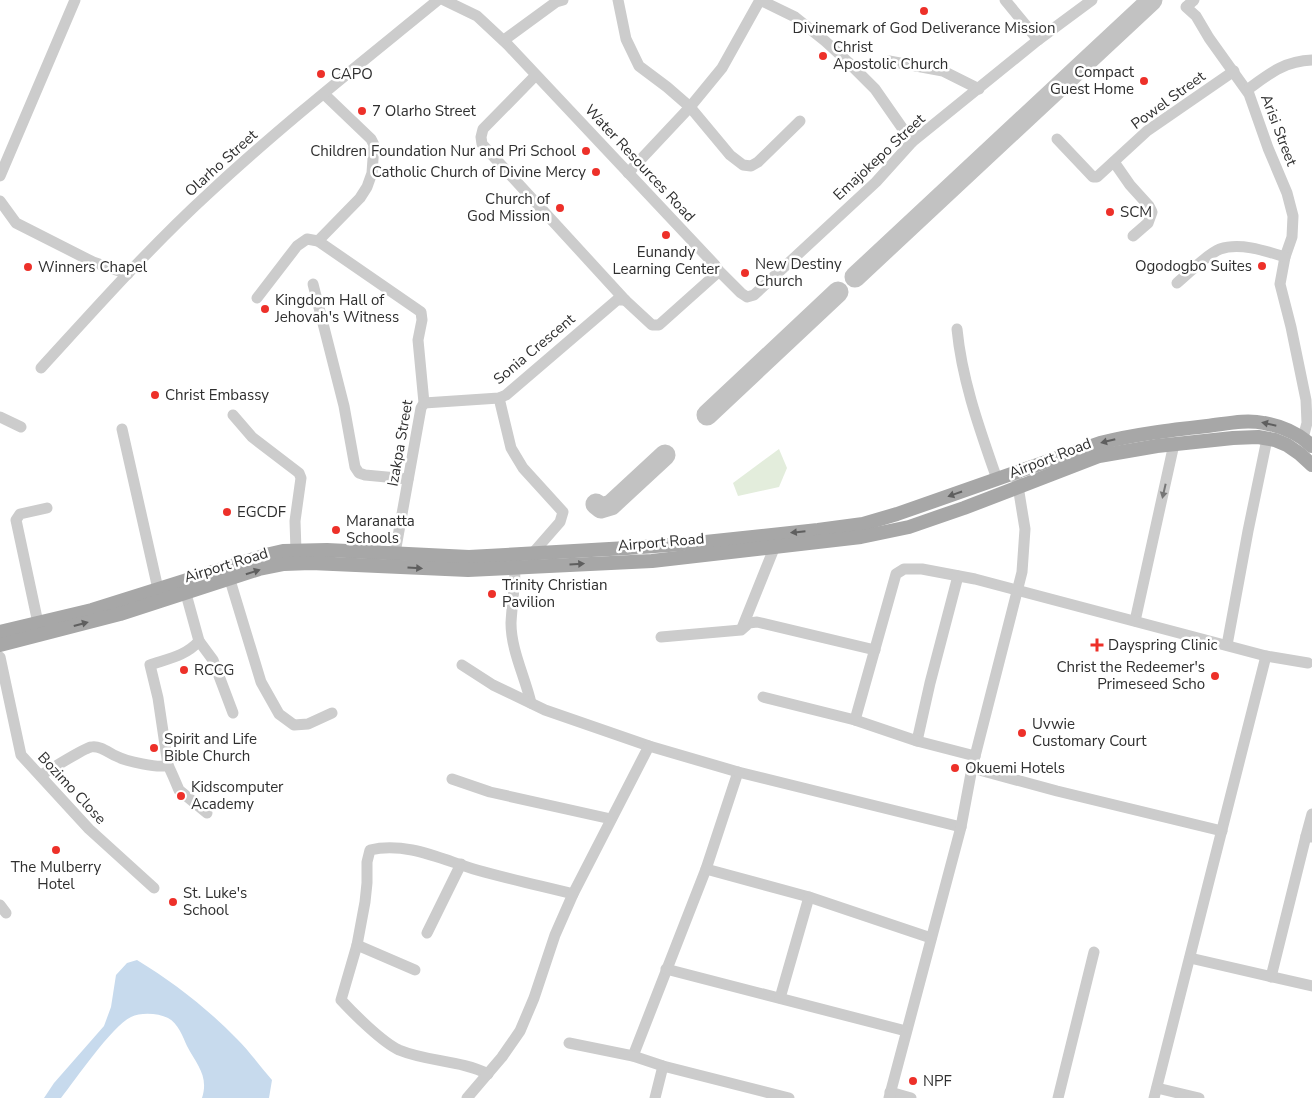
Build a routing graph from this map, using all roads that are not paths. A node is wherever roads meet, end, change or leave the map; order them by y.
1 (75, 0) edge
2 (438, 0) edge
3 (444, 0) edge
4 (563, 0) edge
5 (618, 0) edge
6 (760, 0) edge
7 (1005, 0) edge
8 (1092, 0) edge
9 (1194, 0) edge
10 (504, 40) junction
11 (1038, 40) junction
12 (1312, 60) edge
13 (889, 61) dead end
14 (1234, 71) junction
15 (536, 75) junction
16 (979, 89) junction
17 (1247, 90) junction
18 (324, 94) junction
19 (690, 107) junction
20 (800, 121) dead end
21 (1056, 138) dead end
22 (912, 142) junction
23 (1114, 162) junction
24 (628, 173) junction
25 (0, 176) edge
26 (0, 201) edge
27 (1133, 236) dead end
28 (318, 241) junction
29 (1285, 257) junction
30 (718, 270) junction
31 (128, 274) junction
32 (1177, 283) dead end
33 (312, 284) dead end
34 (257, 298) dead end
35 (625, 300) junction
36 (957, 329) dead end
37 (41, 368) dead end
38 (499, 398) junction
39 (424, 403) junction
40 (233, 415) dead end
41 (0, 417) edge
42 (21, 427) dead end
43 (122, 429) dead end
44 (1267, 439) junction
45 (1308, 442) edge
46 (1174, 444) junction
47 (1312, 465) edge
48 (408, 479) junction
49 (997, 479) junction
50 (1017, 480) junction
51 (47, 508) dead end
52 (776, 546) junction
53 (697, 549) junction
54 (296, 551) junction
55 (395, 553) junction
56 (532, 554) junction
57 (515, 568) junction
58 (958, 576) junction
59 (230, 580) junction
60 (158, 589) junction
61 (1017, 590) junction
62 (186, 594) junction
63 (1135, 621) junction
64 (38, 622) junction
65 (57, 624) junction
66 (741, 630) junction
67 (0, 632) edge
68 (661, 636) dead end
69 (198, 641) junction
70 (0, 645) edge
71 (1227, 645) junction
72 (875, 650) junction
73 (1266, 656) junction
74 (0, 657) edge
75 (1308, 663) dead end
76 (462, 665) dead end
77 (763, 697) dead end
78 (531, 703) junction
79 (332, 712) dead end
80 (233, 713) dead end
81 (855, 720) junction
82 (917, 741) junction
83 (649, 746) junction
84 (973, 762) junction
85 (168, 765) junction
86 (738, 772) junction
87 (41, 775) junction
88 (452, 779) dead end
89 (207, 813) dead end
90 (1312, 814) edge
91 (611, 819) junction
92 (961, 827) junction
93 (1222, 831) junction
94 (1309, 837) edge
95 (461, 864) junction
96 (706, 869) junction
97 (154, 888) dead end
98 (574, 894) junction
99 (809, 897) junction
100 (427, 933) dead end
101 (931, 938) junction
102 (357, 945) junction
103 (1094, 952) dead end
104 (1190, 958) junction
105 (666, 969) junction
106 (415, 970) dead end
107 (1271, 977) junction
108 (1312, 986) edge
109 (780, 998) junction
110 (906, 1030) junction
111 (569, 1043) dead end
112 (633, 1056) junction
113 (663, 1066) junction
114 (488, 1074) junction
115 (1156, 1093) edge
116 (889, 1095) edge
117 (467, 1098) edge
118 (655, 1098) edge
119 (785, 1098) edge
120 (911, 1098) edge
121 (1058, 1098) edge
122 (1199, 1098) edge

1 - 25 street
2 - 18 street, Olarho Street
3 - 10 street, Water Resources Road
4 - 10 street
5 - 19 street
6 - 19 street
6 - 22 street
7 - 11 street
8 - 11 street, Emajokepo Street
9 - 14 street, Arisi Street
10 - 15 street, Water Resources Road
11 - 16 street, Emajokepo Street
12 - 17 street
13 - 16 street
14 - 17 street, Arisi Street
14 - 23 street, Powel Street
15 - 24 street, Water Resources Road
15 - 35 street
16 - 22 street, Emajokepo Street
17 - 29 street, Arisi Street
18 - 28 street
18 - 31 street, Olarho Street
19 - 20 street
19 - 24 street
21 - 23 street, Powel Street
22 - 30 street, Emajokepo Street
23 - 27 street
24 - 30 street, Water Resources Road
26 - 31 street
28 - 34 street
28 - 39 street, Izakpa Street
29 - 32 street
29 - 45 street, Arisi Street
30 - 35 street
31 - 37 street, Olarho Street
33 - 48 street
35 - 38 street, Sonia Crescent
36 - 49 street
38 - 39 street, Sonia Crescent
38 - 56 street
39 - 48 street, Izakpa Street
40 - 54 street
41 - 42 street
43 - 60 street
44 - 46 main road, Airport Road
44 - 47 main road, Airport Road
44 - 71 street
45 -> 50 main road, Airport Road
46 - 50 main road, Airport Road
46 -> 63 street
48 - 55 street, Izakpa Street
49 - 50 main road, Airport Road
49 -> 53 main road, Airport Road
50 - 52 main road, Airport Road
50 - 61 street
51 - 64 street
52 - 53 main road, Airport Road
52 - 66 street
53 - 56 main road, Airport Road
57 -> 53 main road, Airport Road
54 - 55 main road, Airport Road
54 - 60 main road, Airport Road
55 - 56 main road, Airport Road
59 -> 57 main road, Airport Road
57 - 78 street
58 - 61 street
58 - 72 street
58 - 82 street
59 - 62 main road, Airport Road
59 - 79 street
60 - 65 main road, Airport Road
61 - 63 street
61 - 84 street
65 -> 62 main road, Airport Road
62 - 69 street
63 - 71 street
64 - 65 main road, Airport Road
64 - 67 main road, Airport Road
65 - 70 main road, Airport Road
66 - 68 street
66 - 72 street
69 - 80 street
69 - 85 street
71 - 73 street
72 - 81 street
73 - 75 street
73 - 93 street
74 - 87 street, Bozimo Close
76 - 78 street
77 - 81 street
78 - 83 street
81 - 82 street
82 - 84 street
83 - 86 street
83 - 91 street
84 - 92 street
84 - 93 street
85 - 87 street
85 - 89 street
86 - 92 street
86 - 96 street
87 - 97 street, Bozimo Close
88 - 91 street
90 - 94 street
91 - 98 street
92 - 101 street
93 - 104 street
94 - 107 street
95 - 98 street
95 - 100 street
95 - 102 street
96 - 99 street
96 - 105 street
98 - 114 street
99 - 101 street
99 - 109 street
101 - 110 street
102 - 106 street
102 - 114 street
103 - 121 street
104 - 107 street
104 - 115 street
105 - 109 street
105 - 112 street
107 - 108 street
109 - 110 street
110 - 116 street
111 - 112 street
112 - 113 street
113 - 118 street
113 - 119 street
114 - 117 street
115 - 122 street
116 - 120 street

